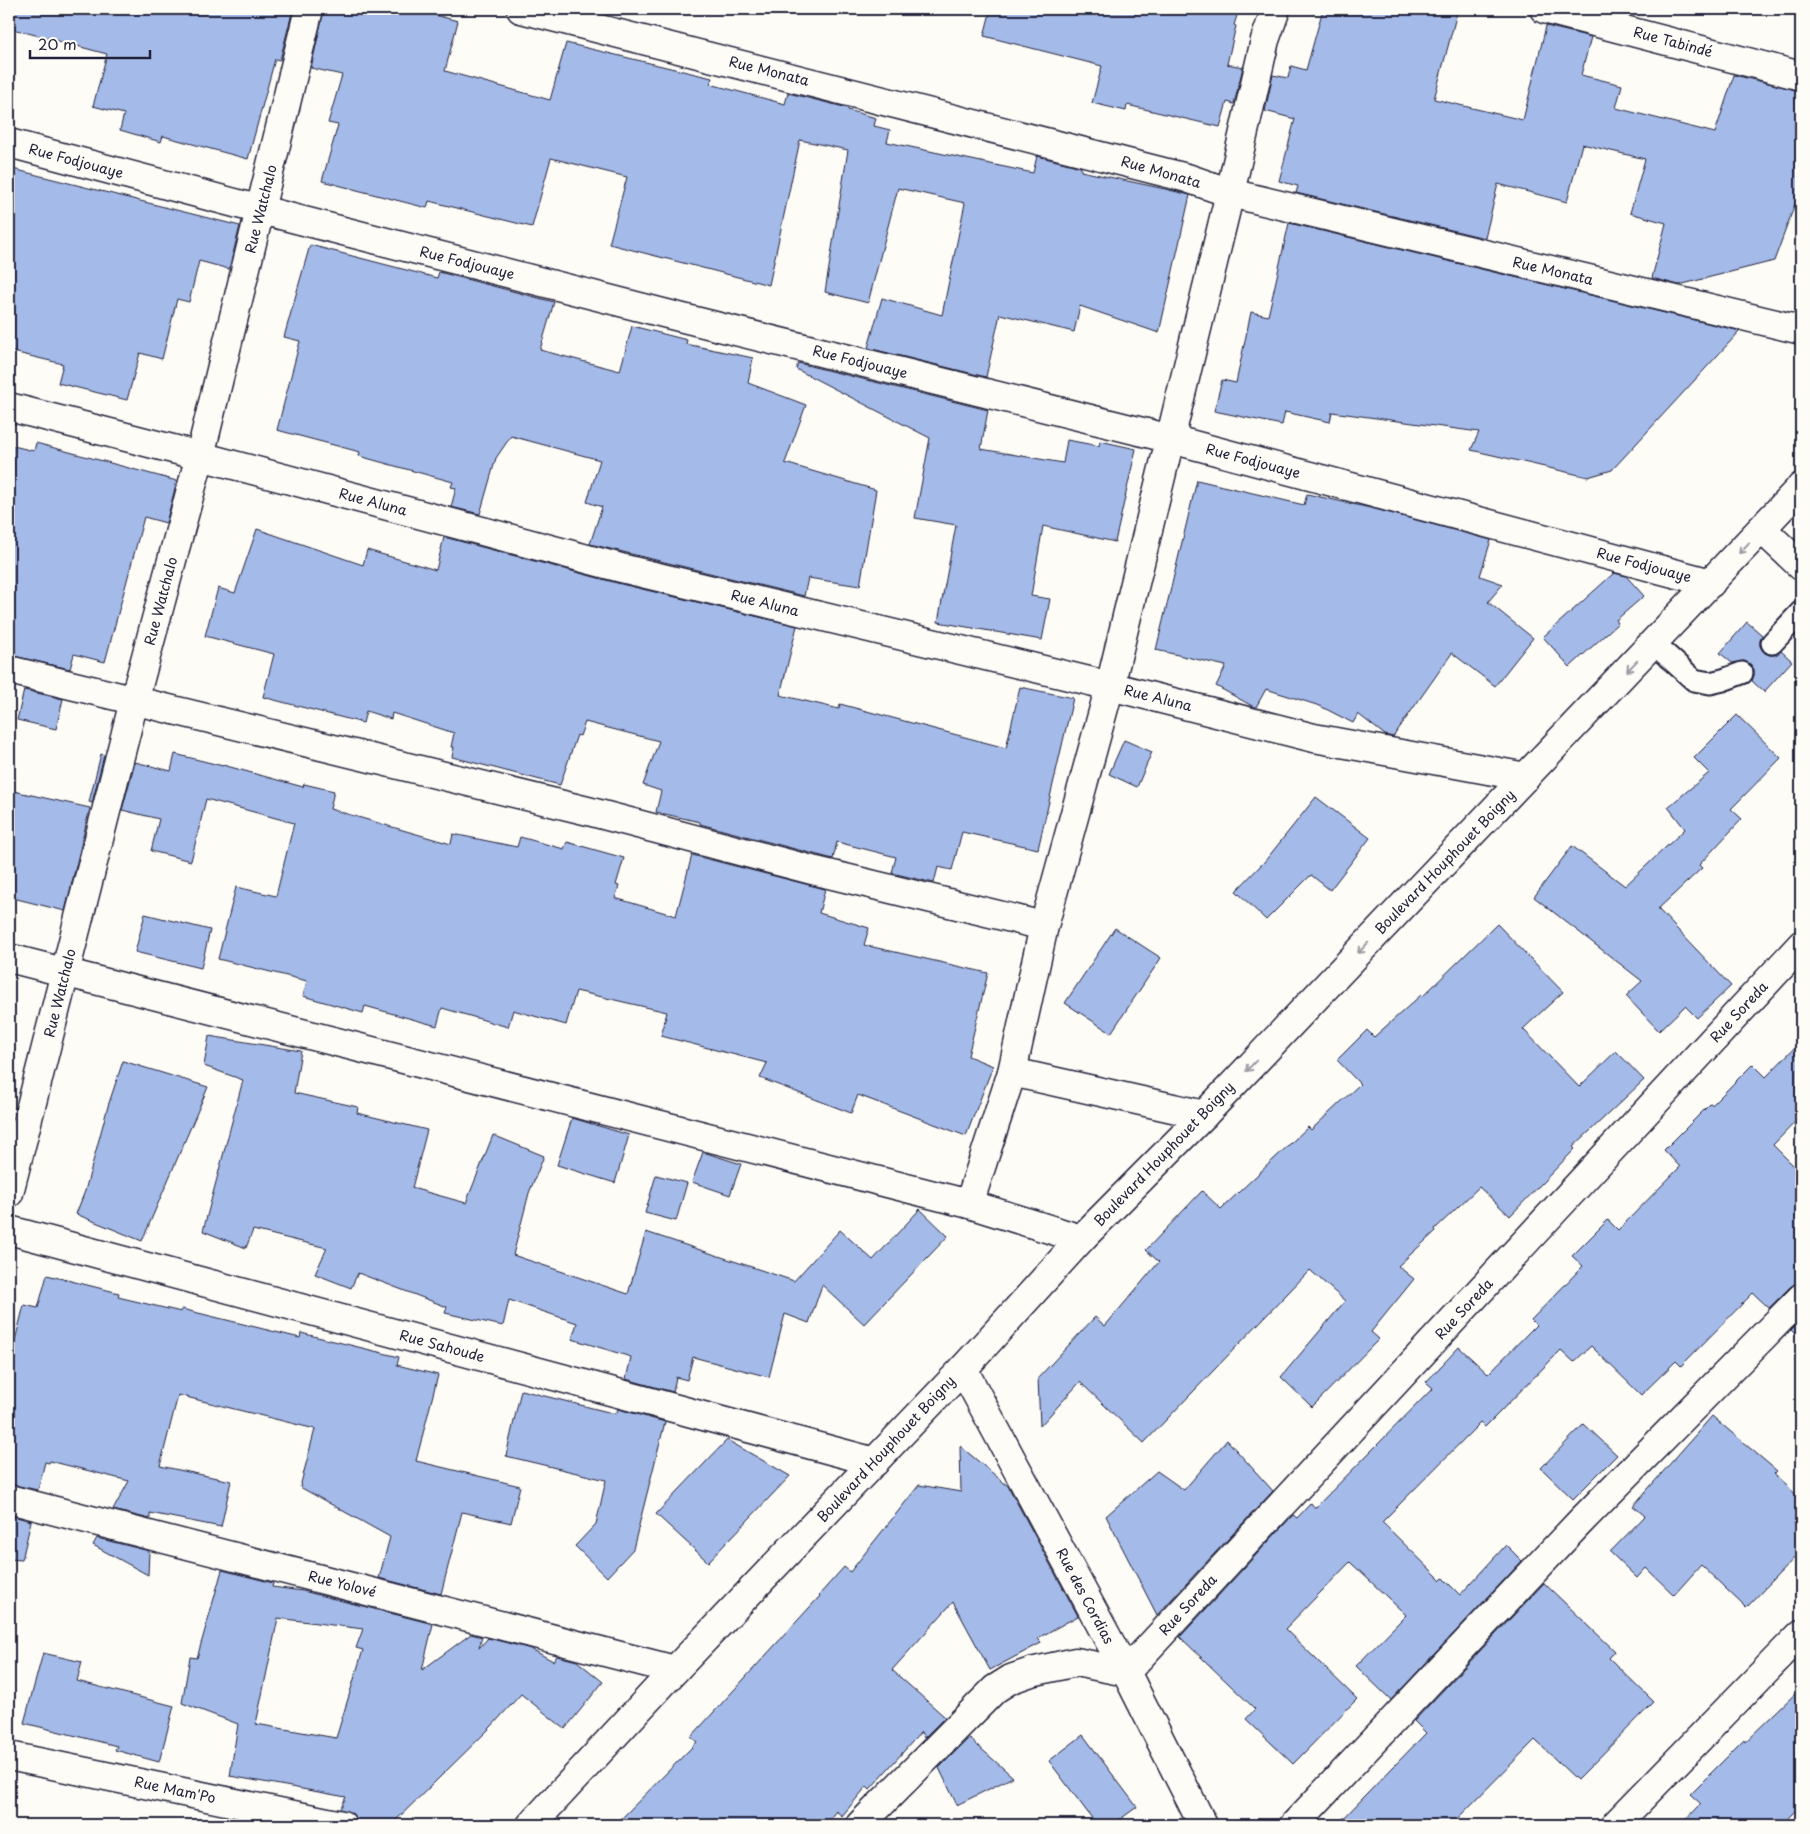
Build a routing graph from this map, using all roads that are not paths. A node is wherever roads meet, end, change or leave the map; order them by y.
1 (309, 9) edge
2 (521, 9) edge
3 (1276, 9) edge
4 (1544, 9) edge
5 (1801, 76) edge
6 (9, 143) edge
7 (1230, 194) junction
8 (261, 210) junction
9 (1801, 330) edge
10 (9, 407) edge
11 (1171, 440) junction
12 (200, 456) junction
13 (1801, 487) edge
14 (1762, 529) junction
15 (1801, 566) edge
16 (1711, 582) junction
17 (1801, 612) edge
18 (1653, 643) junction
19 (1772, 643) dead end
20 (9, 670) edge
21 (1742, 673) dead end
22 (1110, 686) junction
23 (134, 701) junction
24 (1526, 777) junction
25 (1044, 926) junction
26 (1801, 945) edge
27 (9, 958) edge
28 (65, 973) junction
29 (1012, 1072) junction
30 (1204, 1115) junction
31 (9, 1192) edge
32 (969, 1204) junction
33 (9, 1230) edge
34 (1080, 1240) junction
35 (1801, 1298) edge
36 (963, 1369) junction
37 (875, 1462) junction
38 (9, 1499) edge
39 (1801, 1634) edge
40 (675, 1670) junction
41 (1126, 1672) junction
42 (9, 1756) edge
43 (342, 1825) edge
44 (531, 1825) edge
45 (860, 1825) edge
46 (1203, 1825) edge
47 (1294, 1825) edge
48 (1615, 1825) edge

1 - 8 street, Rue Watchalo
2 - 7 street, Rue Monata
3 - 7 street
4 - 5 street, Rue Tabindé
6 - 8 street, Rue Fodjouaye
7 - 9 street, Rue Monata
7 - 11 street
8 - 11 street, Rue Fodjouaye
8 - 12 street, Rue Watchalo
10 - 12 street, Rue Aluna
11 - 16 street, Rue Fodjouaye
11 - 22 street
12 - 22 street, Rue Aluna
12 - 23 street, Rue Watchalo
13 - 14 street, Boulevard Houphouet Boigny
14 - 15 street
14 -> 16 street, Boulevard Houphouet Boigny
16 - 18 street, Boulevard Houphouet Boigny
17 - 19 lane
18 - 21 lane
18 -> 24 street, Boulevard Houphouet Boigny
20 - 23 street
22 - 24 street, Rue Aluna
22 - 25 street
23 - 25 street
23 - 28 street, Rue Watchalo
24 -> 30 street, Boulevard Houphouet Boigny
25 - 29 street
26 - 41 street, Rue Soreda
27 - 28 street
28 - 31 street, Rue Watchalo
28 - 32 street
29 - 30 street
29 - 32 street
30 - 34 street, Boulevard Houphouet Boigny
32 - 34 street
33 - 37 street, Rue Sahoude
34 - 36 street, Boulevard Houphouet Boigny
35 - 47 street
36 - 37 street, Boulevard Houphouet Boigny
36 - 41 street, Rue des Cordias
37 - 40 street, Boulevard Houphouet Boigny
38 - 40 street, Rue Yolové
39 - 48 street
40 - 44 street, Boulevard Houphouet Boigny
41 - 45 street
41 - 46 street, Rue des Cordias
42 - 43 street, Rue Mam'Po

